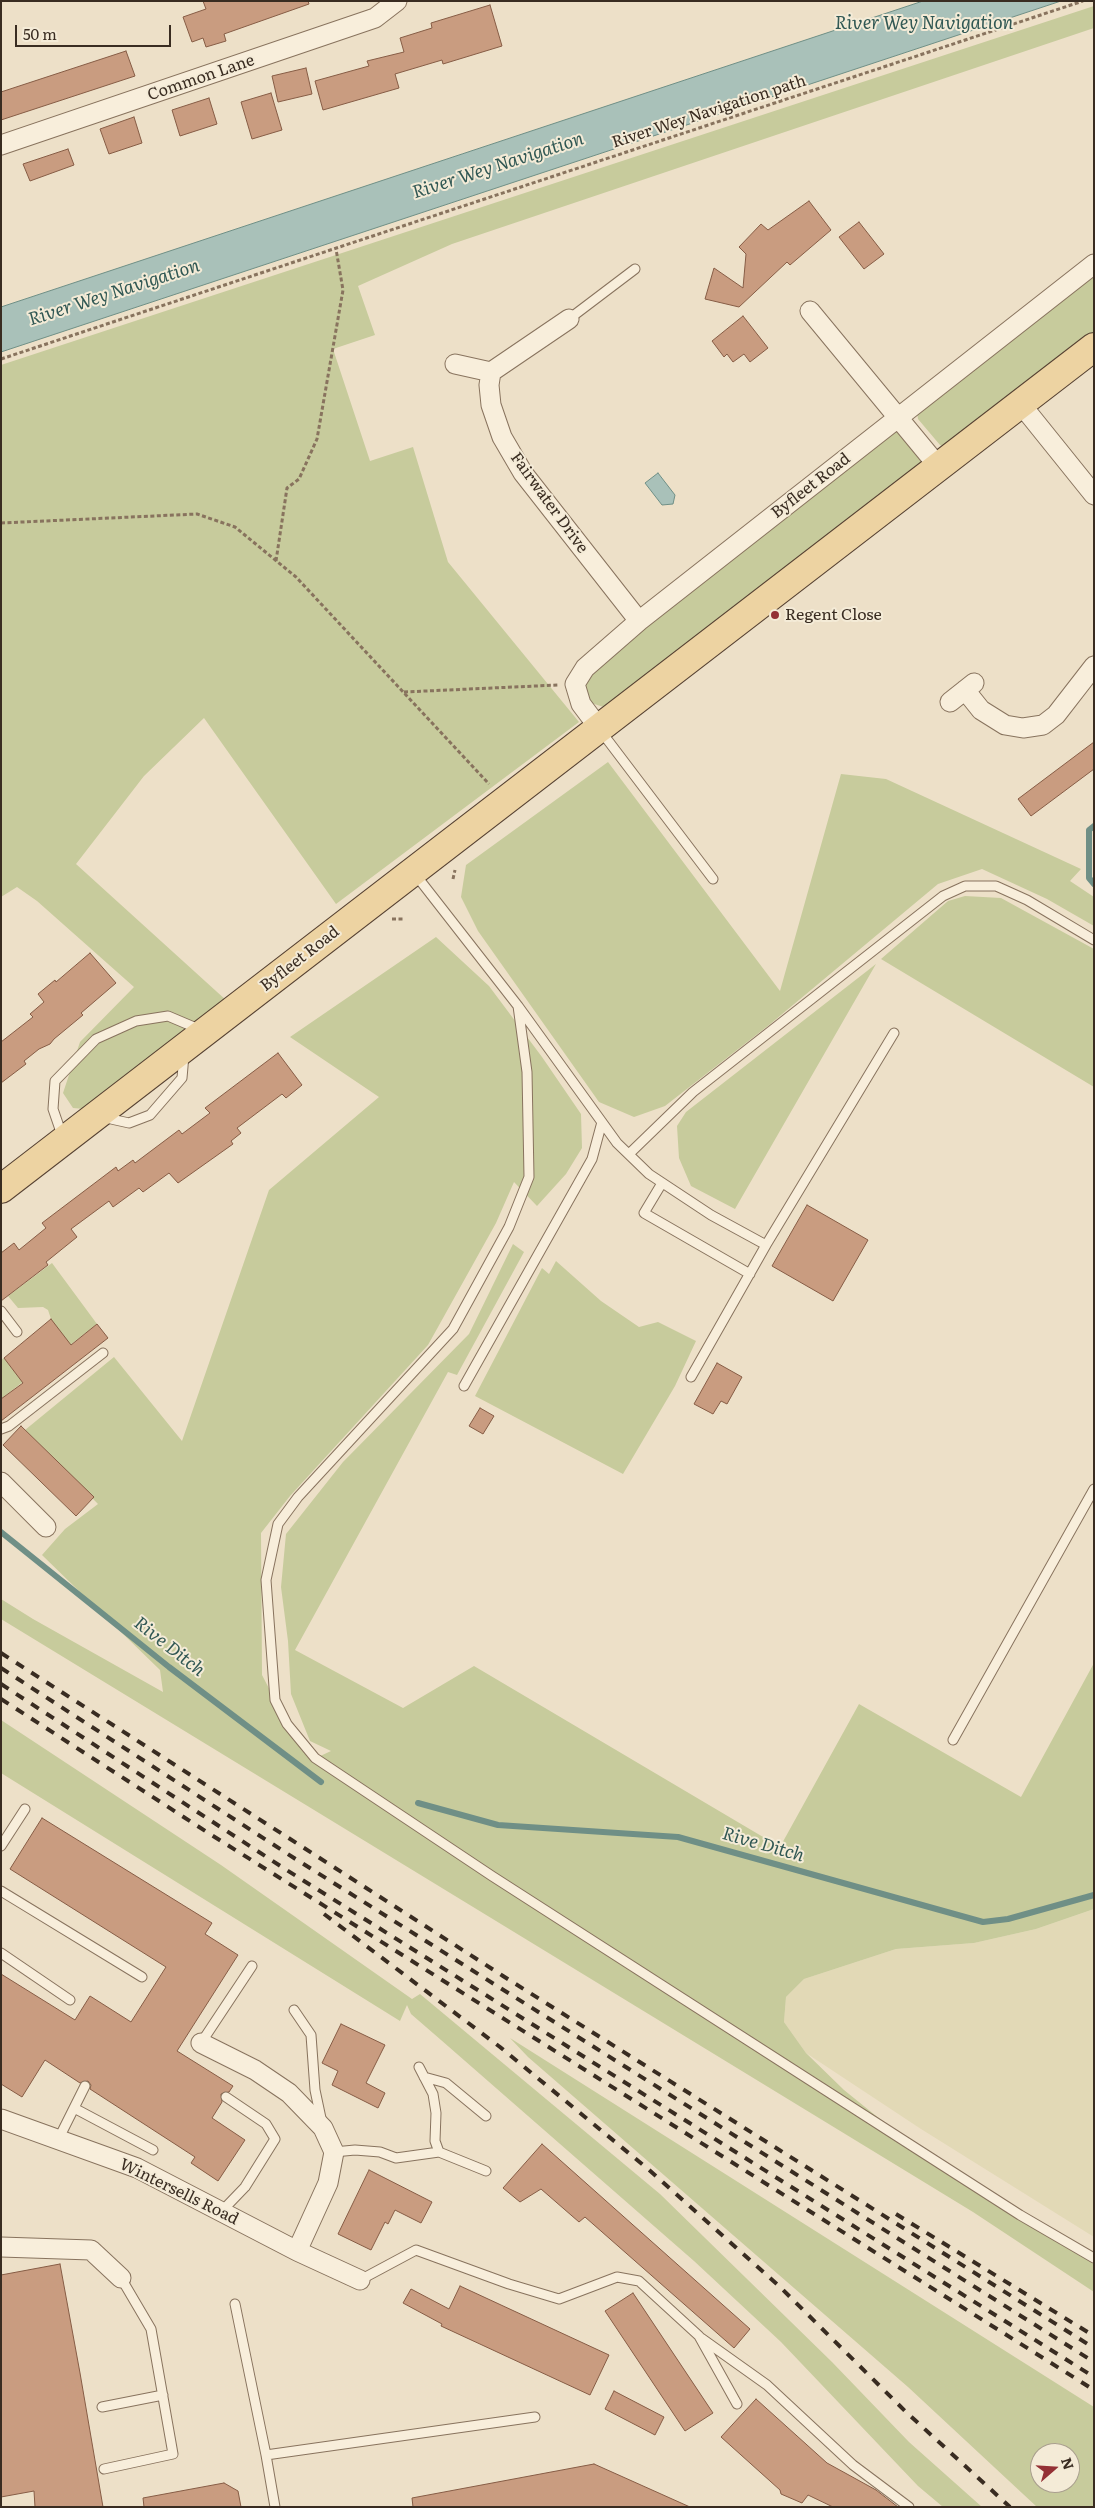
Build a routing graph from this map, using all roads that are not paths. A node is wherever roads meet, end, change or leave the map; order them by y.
1 (397, 1) edge
2 (1, 145) edge
3 (1094, 264) edge
4 (634, 269) dead end
5 (810, 311) dead end
6 (569, 319) joint
7 (1094, 347) edge
8 (455, 364) dead end
9 (491, 372) junction
10 (1020, 403) junction
11 (898, 418) junction
12 (938, 466) junction
13 (1094, 495) edge
14 (639, 621) junction
15 (1094, 666) edge
16 (950, 702) dead end
17 (599, 728) junction
18 (413, 872) junction
19 (713, 879) dead end
20 (1094, 940) edge
21 (518, 1006) junction
22 (205, 1032) junction
23 (894, 1033) dead end
24 (602, 1122) junction
25 (64, 1140) junction
26 (628, 1154) junction
27 (662, 1182) junction
28 (1, 1190) edge
29 (766, 1246) junction
30 (750, 1274) junction
31 (1, 1311) edge
32 (18, 1332) dead end
33 (103, 1353) dead end
34 (691, 1377) dead end
35 (464, 1386) dead end
36 (1, 1429) edge
37 (1, 1482) edge
38 (1094, 1489) edge
39 (46, 1528) dead end
40 (954, 1740) dead end
41 (25, 1809) dead end
42 (1, 1846) edge
43 (1, 1892) edge
44 (1, 1954) edge
45 (252, 1966) dead end
46 (142, 1977) dead end
47 (70, 2000) dead end
48 (294, 2010) dead end
49 (201, 2043) joint
50 (419, 2067) dead end
51 (424, 2077) junction
52 (85, 2086) dead end
53 (226, 2097) dead end
54 (74, 2108) junction
55 (486, 2116) dead end
56 (1, 2119) edge
57 (323, 2128) junction
58 (58, 2140) junction
59 (153, 2150) dead end
60 (334, 2152) junction
61 (439, 2152) junction
62 (486, 2171) dead end
63 (220, 2213) junction
64 (1, 2247) edge
65 (297, 2251) junction
66 (1094, 2258) edge
67 (121, 2278) joint
68 (360, 2280) joint
69 (235, 2304) dead end
70 (699, 2336) junction
71 (163, 2395) junction
72 (737, 2404) dead end
73 (102, 2407) dead end
74 (535, 2417) dead end
75 (266, 2455) junction
76 (104, 2469) dead end
77 (275, 2507) edge
78 (909, 2507) edge

1 - 2 street, Common Lane
3 - 11 street, Byfleet Road
4 - 6 lane
5 - 11 street
6 - 9 street
7 - 10 main road, Byfleet Road
8 - 9 street
9 - 14 street, Fairwater Drive
10 - 12 main road, Byfleet Road
10 - 13 street
11 - 12 street
11 - 14 street, Byfleet Road
12 - 17 main road, Byfleet Road
14 - 17 street, Byfleet Road
15 - 16 street
17 - 18 main road, Byfleet Road
17 - 19 lane
18 - 21 lane
18 - 22 main road, Byfleet Road
20 - 26 lane
21 - 24 lane
21 - 66 lane
22 - 25 main road, Byfleet Road
22 - 25 lane
23 - 29 lane
24 - 26 lane
24 - 35 lane
25 - 28 main road, Byfleet Road
26 - 27 lane
27 - 29 lane
27 - 30 lane
29 - 30 lane
30 - 34 lane
31 - 32 lane
33 - 36 lane
37 - 39 street
38 - 40 lane
41 - 42 lane
43 - 46 lane
44 - 47 lane
45 - 49 lane
48 - 57 lane
49 - 57 street
50 - 51 lane
51 - 55 lane
51 - 61 lane
52 - 54 lane
53 - 63 lane
54 - 58 lane
54 - 59 lane
56 - 58 street, Wintersells Road
57 - 60 street
58 - 63 street, Wintersells Road
60 - 61 lane
60 - 65 street
61 - 62 lane
63 - 65 street, Wintersells Road
64 - 67 street
65 - 68 street, Wintersells Road
67 - 71 lane
68 - 70 lane
69 - 75 lane
70 - 72 lane
70 - 78 lane
71 - 73 lane
71 - 76 lane
74 - 75 lane
75 - 77 lane

